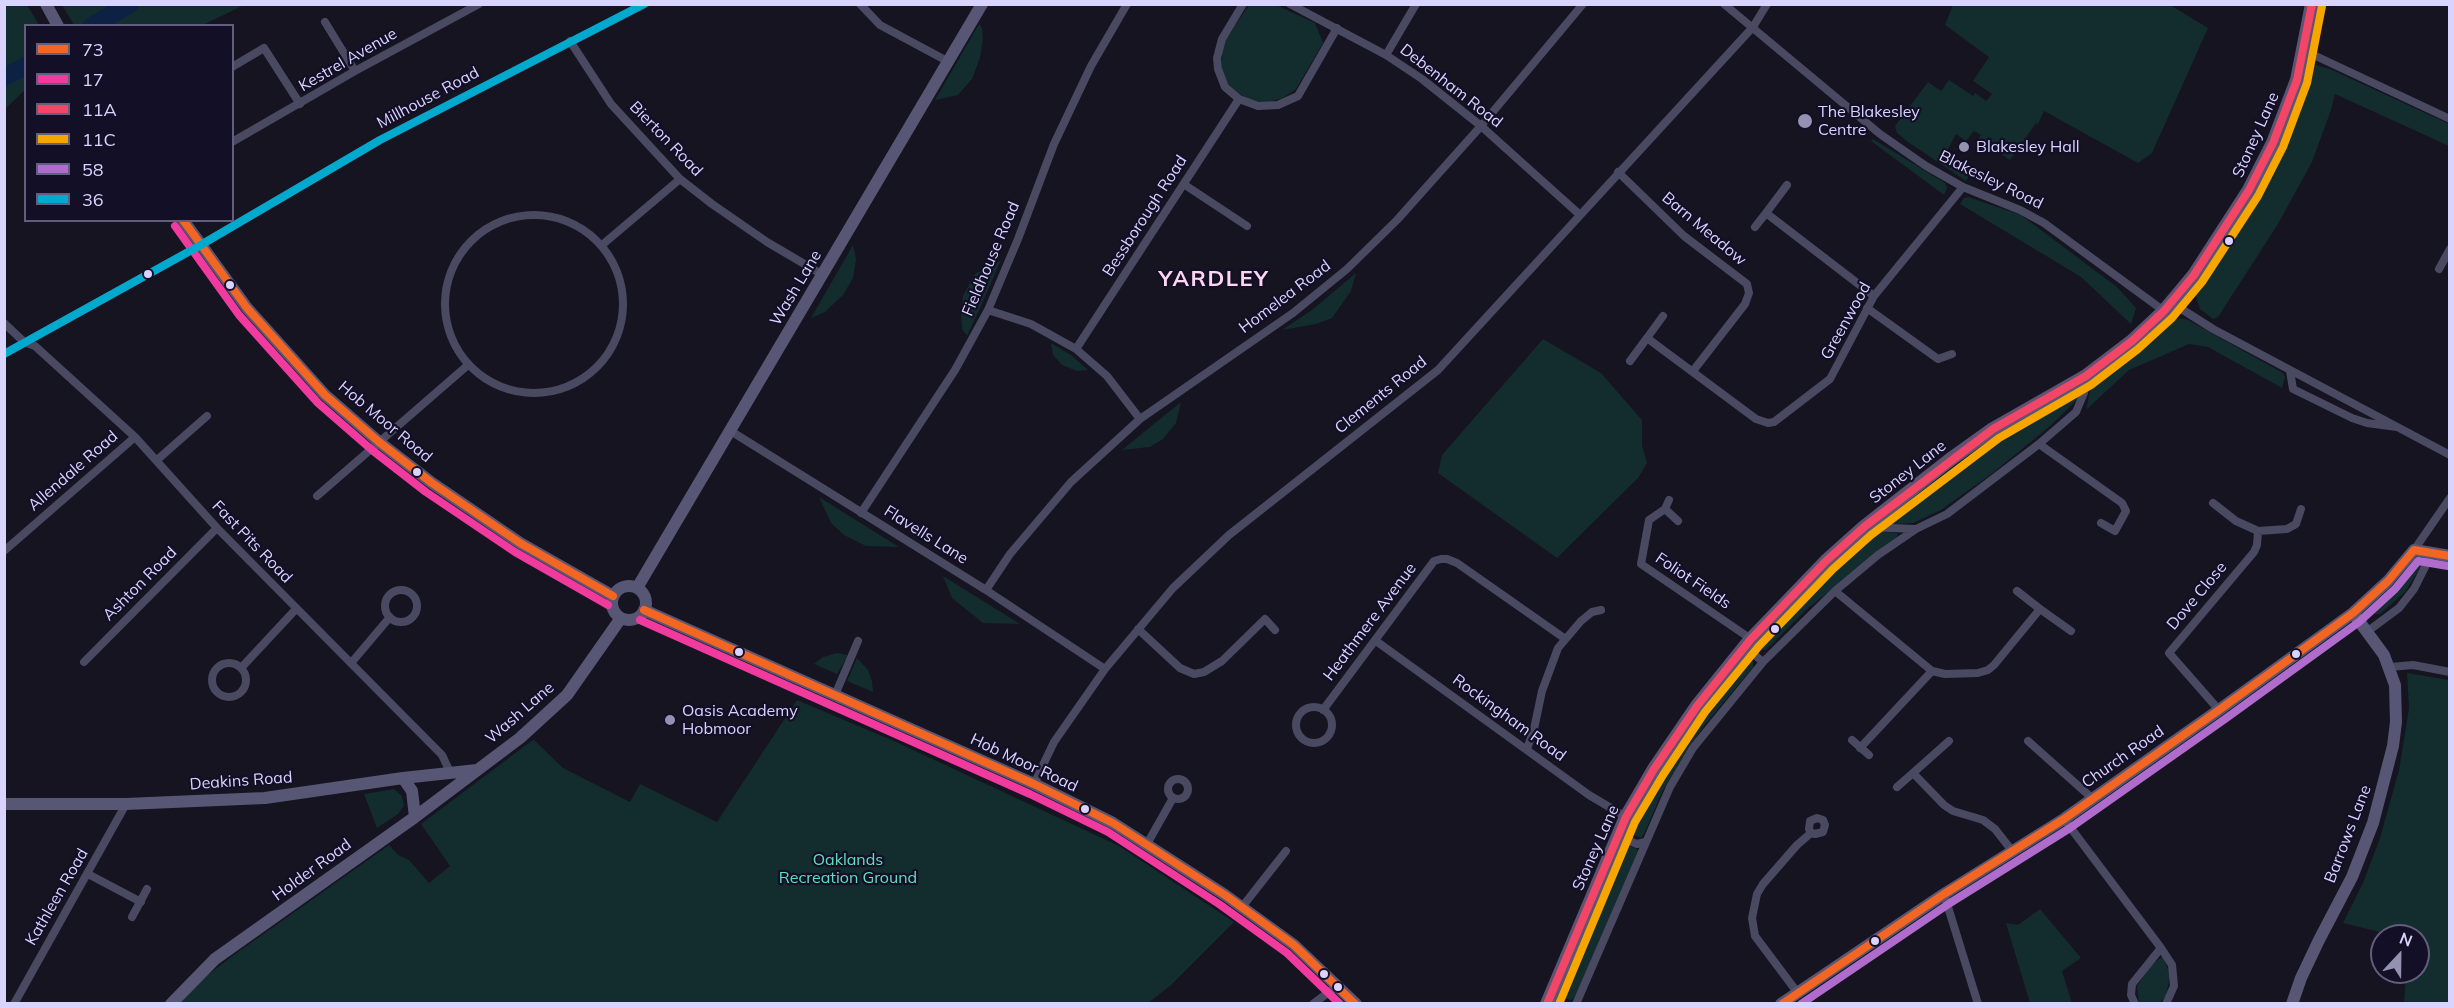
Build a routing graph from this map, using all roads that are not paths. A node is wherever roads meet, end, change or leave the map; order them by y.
1 (46, 4) edge
2 (479, 4) edge
3 (645, 4) edge
4 (860, 4) edge
5 (982, 4) edge
6 (1126, 4) edge
7 (1243, 4) edge
8 (1290, 4) edge
9 (1416, 4) edge
10 (1583, 4) edge
11 (1724, 4) edge
12 (1767, 4) edge
13 (2312, 4) edge
14 (325, 22) dead end
15 (57, 24) edge
16 (1753, 27) junction
17 (1337, 28) junction
18 (570, 41) junction
19 (2303, 50) junction
20 (1386, 55) junction
21 (949, 62) junction
22 (234, 66) edge
23 (355, 71) junction
24 (1239, 99) junction
25 (300, 104) junction
26 (2450, 119) edge
27 (1482, 126) junction
28 (234, 141) edge
29 (1618, 172) junction
30 (680, 179) junction
31 (1185, 185) junction
32 (1787, 185) dead end
33 (1963, 187) junction
34 (1766, 213) junction
35 (1580, 214) junction
36 (184, 222) edge
37 (1247, 226) dead end
38 (1755, 227) dead end
39 (602, 245) junction
40 (199, 246) junction
41 (2450, 249) edge
42 (2439, 269) dead end
43 (823, 275) junction
44 (1874, 296) junction
45 (2168, 307) junction
46 (1867, 308) junction
47 (988, 309) junction
48 (1663, 316) dead end
49 (4, 323) edge
50 (1647, 338) junction
51 (24, 342) junction
52 (1076, 349) junction
53 (4, 354) edge
54 (1952, 354) dead end
55 (1630, 361) dead end
56 (468, 365) junction
57 (1693, 371) junction
58 (2290, 371) junction
59 (2086, 376) junction
60 (207, 416) dead end
61 (1140, 419) junction
62 (2400, 427) junction
63 (729, 430) junction
64 (135, 437) junction
65 (379, 442) junction
66 (2039, 444) junction
67 (2450, 455) edge
68 (157, 460) junction
69 (317, 495) dead end
70 (2450, 498) edge
71 (1669, 500) dead end
72 (2213, 503) dead end
73 (1665, 509) junction
74 (2301, 509) dead end
75 (861, 513) junction
76 (1678, 521) dead end
77 (2102, 523) dead end
78 (1864, 527) junction
79 (217, 528) junction
80 (1916, 529) junction
81 (2258, 531) junction
82 (2414, 550) junction
83 (4, 551) edge
84 (2432, 553) junction
85 (2450, 556) edge
86 (638, 588) junction
87 (986, 590) junction
88 (1835, 591) junction
89 (2017, 591) dead end
90 (613, 596) junction
91 (296, 609) junction
92 (2040, 609) junction
93 (644, 610) junction
94 (1601, 610) dead end
95 (2353, 613) junction
96 (390, 617) dead end
97 (621, 618) junction
98 (1138, 629) junction
99 (1275, 630) dead end
100 (2071, 631) dead end
101 (2368, 631) junction
102 (1564, 638) junction
103 (858, 641) dead end
104 (1376, 641) junction
105 (1748, 643) junction
106 (84, 662) dead end
107 (352, 662) junction
108 (1763, 662) junction
109 (2390, 667) junction
110 (241, 668) junction
111 (1105, 669) junction
112 (1932, 671) junction
113 (2450, 672) edge
114 (835, 695) junction
115 (1323, 710) junction
116 (2219, 710) junction
117 (1852, 740) dead end
118 (1949, 741) dead end
119 (2028, 741) dead end
120 (1860, 748) junction
121 (1527, 749) junction
122 (1869, 755) dead end
123 (478, 770) junction
124 (450, 772) junction
125 (1913, 773) junction
126 (402, 778) junction
127 (1034, 784) junction
128 (1897, 787) dead end
129 (1173, 798) dead end
130 (2093, 799) junction
131 (4, 804) edge
132 (126, 804) junction
133 (415, 817) junction
134 (1626, 817) junction
135 (2064, 819) junction
136 (1811, 832) dead end
137 (1617, 836) junction
138 (1645, 842) junction
139 (1148, 844) junction
140 (1286, 851) dead end
141 (2013, 852) junction
142 (88, 874) junction
143 (147, 889) dead end
144 (1944, 894) junction
145 (141, 902) junction
146 (1242, 907) junction
147 (132, 917) dead end
148 (2161, 948) junction
149 (1338, 985) junction
150 (1797, 992) junction
151 (1552, 1002) edge
152 (14, 1004) edge
153 (171, 1004) edge
154 (1313, 1004) edge
155 (1356, 1004) edge
156 (1576, 1004) edge
157 (1781, 1004) edge
158 (1978, 1004) edge
159 (2135, 1004) edge
160 (2166, 1004) edge
161 (2292, 1004) edge

1 - 15 street
2 - 23 street, Kestrel Avenue
3 - 18 street, Millhouse Road
4 - 21 street
5 - 21 street, Wash Lane
6 - 47 street, Fieldhouse Road
7 - 24 street
8 - 17 street, Debenham Road
9 - 20 street
10 - 27 street, Homelea Road
11 - 16 street, Blakesley Road
12 - 16 street, Clements Road
13 - 19 main road, Stoney Lane
14 - 23 street
16 - 29 street, Clements Road
16 - 33 street, Blakesley Road
17 - 20 street, Debenham Road
17 - 24 street
18 - 30 street, Bierton Road
18 - 40 street, Millhouse Road
19 - 26 street
19 - 45 main road, Stoney Lane
20 - 27 street, Debenham Road
21 - 43 street, Wash Lane
22 - 25 street
23 - 25 street, Kestrel Avenue
24 - 31 street, Bessborough Road
25 - 28 street, Kestrel Avenue
27 - 35 street, Debenham Road
27 - 61 street, Homelea Road
29 - 35 street, Clements Road
29 - 57 street, Barn Meadow
30 - 39 street
30 - 43 street, Bierton Road
31 - 37 street
31 - 52 street, Bessborough Road
32 - 34 street
33 - 44 street, Greenwood
33 - 45 street, Blakesley Road
34 - 38 street
34 - 44 street
35 - 98 street, Clements Road
36 - 40 street, Hob Moor Road
39 - 56 street
39 - 56 street
40 - 51 street, Millhouse Road
40 - 65 street, Hob Moor Road
41 - 42 street
43 - 63 street, Wash Lane
44 - 46 street, Greenwood
45 - 58 street, Blakesley Road
45 - 59 main road, Stoney Lane
46 - 54 street
46 - 57 street, Greenwood
47 - 52 street
47 - 75 street, Fieldhouse Road
48 - 50 street
49 - 51 street, Fast Pits Road
50 - 55 street
50 - 57 street, Greenwood
51 - 53 street, Millhouse Road
51 - 64 street, Fast Pits Road
52 - 61 street
56 - 65 street
58 - 62 street, Blakesley Road
58 - 62 street
59 - 66 street
59 - 78 main road, Stoney Lane
60 - 68 street
61 - 87 street, Homelea Road
62 - 67 street, Blakesley Road
63 - 75 street, Flavells Lane
63 - 86 street, Wash Lane
64 - 68 street, Fast Pits Road
64 - 83 street, Allendale Road
65 - 69 street
65 - 90 street, Hob Moor Road
66 - 77 street
66 - 80 street
68 - 79 street, Fast Pits Road
70 - 82 street, Church Road
71 - 73 street, Foliot Fields
72 - 81 street
73 - 76 street
73 - 105 street, Foliot Fields
74 - 81 street
75 - 87 street, Flavells Lane
78 - 80 street
78 - 105 main road, Stoney Lane
79 - 91 street, Fast Pits Road
79 - 106 street, Ashton Road
80 - 88 street
81 - 116 street, Dove Close
82 - 84 street
82 - 95 street, Church Road
84 - 85 street
84 - 101 street
86 - 90 street
86 - 93 street
87 - 111 street, Flavells Lane
88 - 108 street
88 - 112 street
89 - 92 street
90 - 97 street
91 - 107 street, Fast Pits Road
91 - 110 street
92 - 100 street
92 - 112 street
93 - 97 street
93 - 114 street, Hob Moor Road
94 - 102 street
95 - 101 street, Barrows Lane
95 - 116 street, Church Road
96 - 107 street
97 - 123 street, Wash Lane
98 - 99 street
98 - 111 street, Clements Road
101 - 109 street, Barrows Lane
102 - 104 street, Heathmere Avenue
102 - 121 street
103 - 114 street
104 - 115 street, Heathmere Avenue
104 - 121 street, Rockingham Road
105 - 108 street
105 - 134 main road, Stoney Lane
107 - 124 street, Fast Pits Road
108 - 138 street
109 - 113 street
109 - 161 street, Barrows Lane
110 - 110 street
111 - 127 street, Clements Road
112 - 120 street
114 - 127 street, Hob Moor Road
115 - 115 street
116 - 130 street, Church Road
117 - 120 street
118 - 125 street
119 - 130 street
120 - 122 street
121 - 134 street, Rockingham Road
123 - 124 street, Deakins Road
123 - 133 street, Holder Road
124 - 126 street, Deakins Road
125 - 128 street
125 - 141 street
126 - 132 street, Deakins Road
126 - 133 street
127 - 139 street, Hob Moor Road
129 - 139 street
130 - 135 street, Church Road
131 - 132 street, Deakins Road
132 - 142 street, Kathleen Road
133 - 153 street, Holder Road
134 - 137 main road, Stoney Lane
135 - 141 street, Church Road
135 - 148 street
136 - 150 street
137 - 138 street
137 - 151 main road, Stoney Lane
138 - 156 street
139 - 146 street, Hob Moor Road
140 - 146 street
141 - 144 street, Church Road
142 - 145 street
142 - 152 street, Kathleen Road
143 - 145 street
144 - 150 street, Church Road
144 - 158 street
145 - 147 street
146 - 149 street, Hob Moor Road
148 - 159 street
148 - 160 street
149 - 154 street
149 - 155 street, Hob Moor Road
150 - 157 street, Church Road

